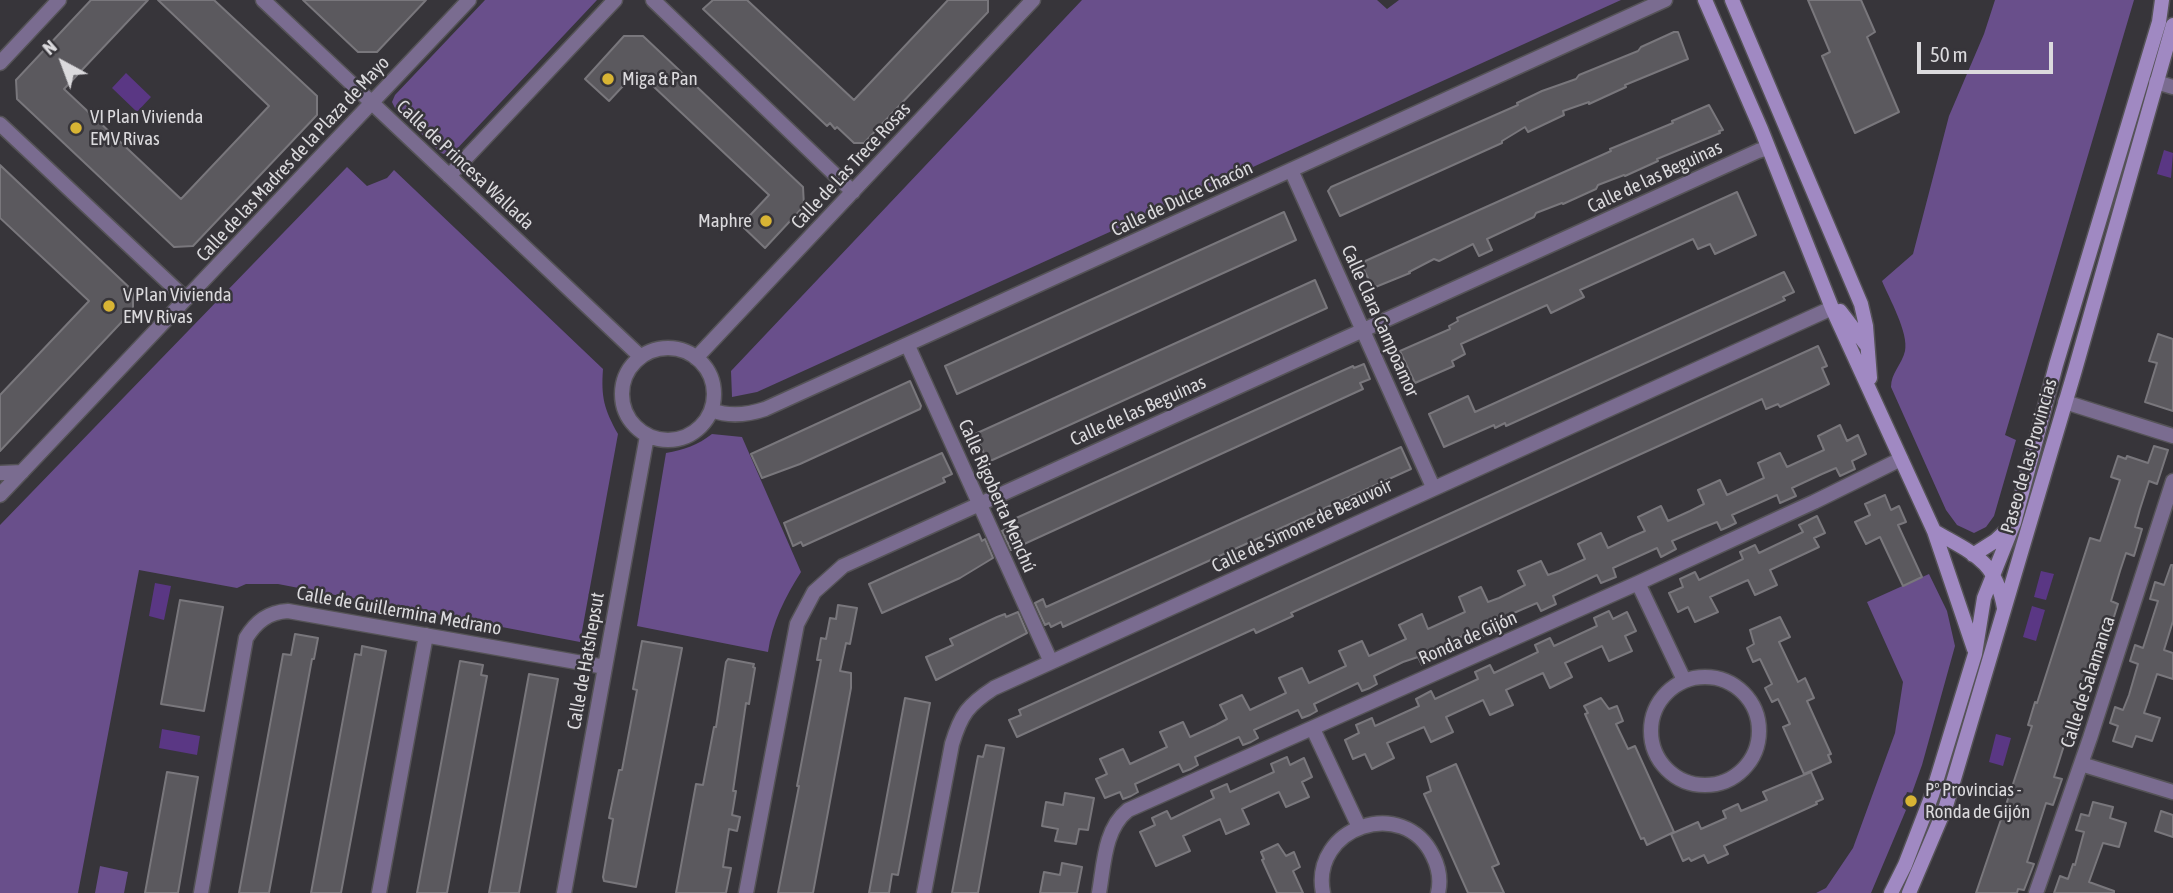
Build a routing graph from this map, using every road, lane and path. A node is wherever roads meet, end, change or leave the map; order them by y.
1 (59, 0) edge
2 (263, 0) edge
3 (469, 0) edge
4 (615, 0) edge
5 (653, 0) edge
6 (1033, 0) edge
7 (1665, 0) edge
8 (1705, 0) edge
9 (1732, 0) edge
10 (2162, 0) edge
11 (2173, 25) edge
12 (0, 63) edge
13 (2156, 82) junction
14 (2173, 87) edge
15 (371, 103) junction
16 (0, 124) edge
17 (1768, 148) junction
18 (1291, 170) junction
19 (449, 176) junction
20 (853, 192) junction
21 (186, 299) junction
22 (1832, 308) junction
23 (1363, 331) junction
24 (908, 346) junction
25 (1867, 346) junction
26 (641, 357) junction
27 (696, 358) junction
28 (1872, 393) junction
29 (2065, 402) junction
30 (712, 410) junction
31 (647, 436) junction
32 (2173, 436) edge
33 (1901, 459) junction
34 (22, 472) junction
35 (0, 473) edge
36 (2173, 481) edge
37 (1433, 487) junction
38 (0, 495) edge
39 (979, 504) junction
40 (2014, 523) junction
41 (1934, 531) junction
42 (1973, 555) junction
43 (1989, 568) junction
44 (1638, 583) junction
45 (2004, 610) junction
46 (426, 635) junction
47 (1975, 653) junction
48 (1051, 662) junction
49 (605, 667) junction
50 (1684, 680) junction
51 (1313, 729) junction
52 (2081, 764) junction
53 (2173, 792) edge
54 (1359, 827) junction
55 (201, 893) edge
56 (379, 893) edge
57 (564, 893) edge
58 (746, 893) edge
59 (924, 893) edge
60 (1099, 893) edge
61 (1323, 893) edge
62 (1438, 893) edge
63 (1891, 893) edge
64 (1909, 893) edge
65 (2036, 893) edge

1 - 12 street
2 - 15 street, Calle de Princesa Wallada
3 - 15 street, Calle de las Madres de la Plaza de Mayo
4 - 19 street
5 - 20 street
6 - 20 street, Calle de Las Trece Rosas
7 - 18 street, Calle de Dulce Chacón
8 - 17 street
9 - 25 street
10 - 40 street, Paseo de las Provincias
11 - 13 street, Paseo de las Provincias
13 - 14 street
13 - 29 street, Paseo de las Provincias
15 - 19 street, Calle de Princesa Wallada
15 - 21 street, Calle de las Madres de la Plaza de Mayo
16 - 21 street
17 - 22 street
17 - 23 street, Calle de las Beguinas
18 - 23 street, Calle Clara Campoamor
18 - 24 street, Calle de Dulce Chacón
19 - 26 street, Calle de Princesa Wallada
20 - 27 street, Calle de Las Trece Rosas
21 - 34 street, Calle de las Madres de la Plaza de Mayo
22 - 25 street
22 - 28 street
22 - 37 street, Calle de Simone de Beauvoir
23 - 37 street, Calle Clara Campoamor
23 - 39 street, Calle de las Beguinas
24 - 30 street, Calle de Dulce Chacón
24 - 39 street, Calle Rigoberta Menchú
25 - 28 street
26 - 27 street
26 - 31 street
27 - 30 street
28 - 33 street
29 - 32 street
29 - 45 street, Paseo de las Provincias
30 - 31 street
31 - 49 street, Calle de Hatshepsut
33 - 41 street
33 - 44 street, Ronda de Gijón
34 - 35 street
34 - 38 street, Calle de las Madres de la Plaza de Mayo
36 - 52 street, Calle de Salamanca
37 - 48 street, Calle de Simone de Beauvoir
39 - 48 street, Calle Rigoberta Menchú
39 - 58 street, Calle de las Beguinas
40 - 42 street
40 - 43 street, Paseo de las Provincias
41 - 42 street
41 - 47 street
42 - 43 street
43 - 45 street
43 - 47 street, Paseo de las Provincias
44 - 50 street
44 - 51 street, Ronda de Gijón
45 - 64 street, Paseo de las Provincias
46 - 49 street, Calle de Guillermina Medrano
46 - 55 street, Calle de Guillermina Medrano
46 - 56 street
47 - 63 street, Paseo de las Provincias
48 - 59 street, Calle de Simone de Beauvoir
49 - 57 street, Calle de Hatshepsut
50 - 50 street
51 - 54 street
51 - 60 street, Ronda de Gijón
52 - 53 street
52 - 65 street, Calle de Salamanca
54 - 61 street
54 - 62 street

